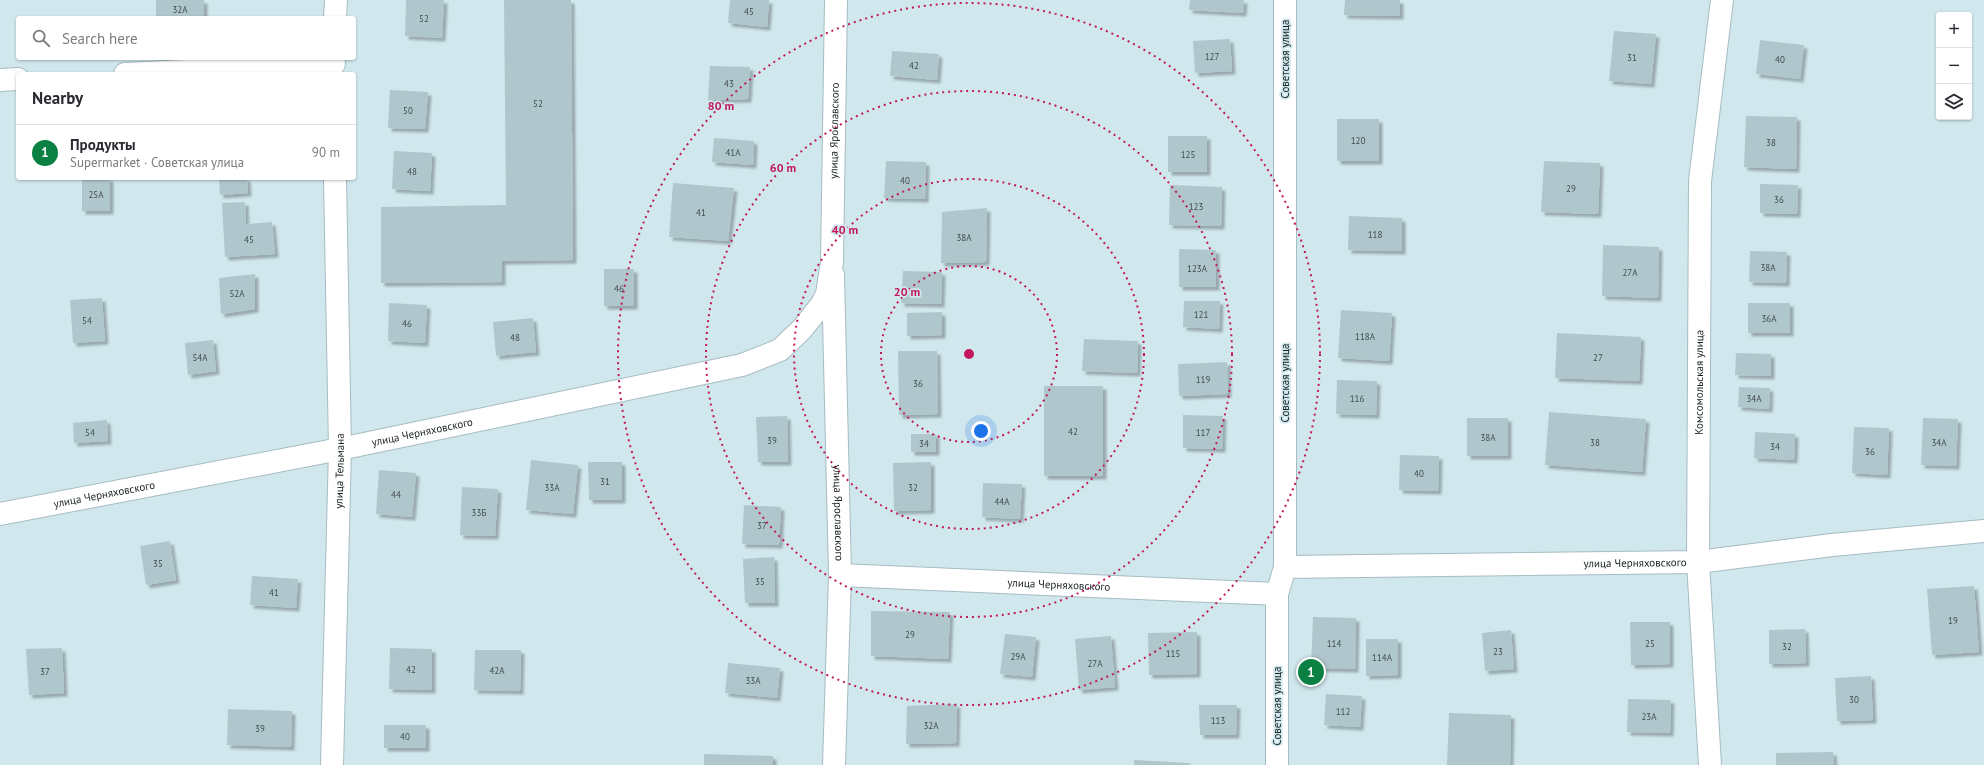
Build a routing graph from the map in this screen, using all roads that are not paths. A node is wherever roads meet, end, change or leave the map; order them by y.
1 (336, 0) edge
2 (836, 0) edge
3 (1285, 0) edge
4 (1722, 0) edge
5 (335, 16) edge
6 (334, 65) edge
7 (171, 72) edge
8 (16, 79) edge
9 (0, 80) edge
10 (335, 180) edge
11 (832, 262) junction
12 (822, 304) joint
13 (340, 449) junction
14 (0, 514) edge
15 (1984, 532) edge
16 (1698, 562) junction
17 (1285, 567) junction
18 (840, 575) junction
19 (1277, 594) junction
20 (332, 765) edge
21 (834, 765) edge
22 (1277, 765) edge
23 (1710, 765) edge

1 - 5 street
2 - 11 street, улица Ярославского
3 - 17 street, Советская улица
4 - 16 street, Комсомольская улица
6 - 7 street
8 - 9 street
10 - 13 street, улица Тельмана
11 - 12 street, улица Ярославского
11 - 18 street, улица Ярославского
12 - 13 street, улица Черняховского
13 - 14 street, улица Черняховского
13 - 20 street, улица Тельмана
15 - 16 street, улица Черняховского
16 - 17 street, улица Черняховского
16 - 23 street, Комсомольская улица
17 - 19 street, Советская улица
18 - 19 street, улица Черняховского
18 - 21 street, улица Ярославского
19 - 22 street, Советская улица

